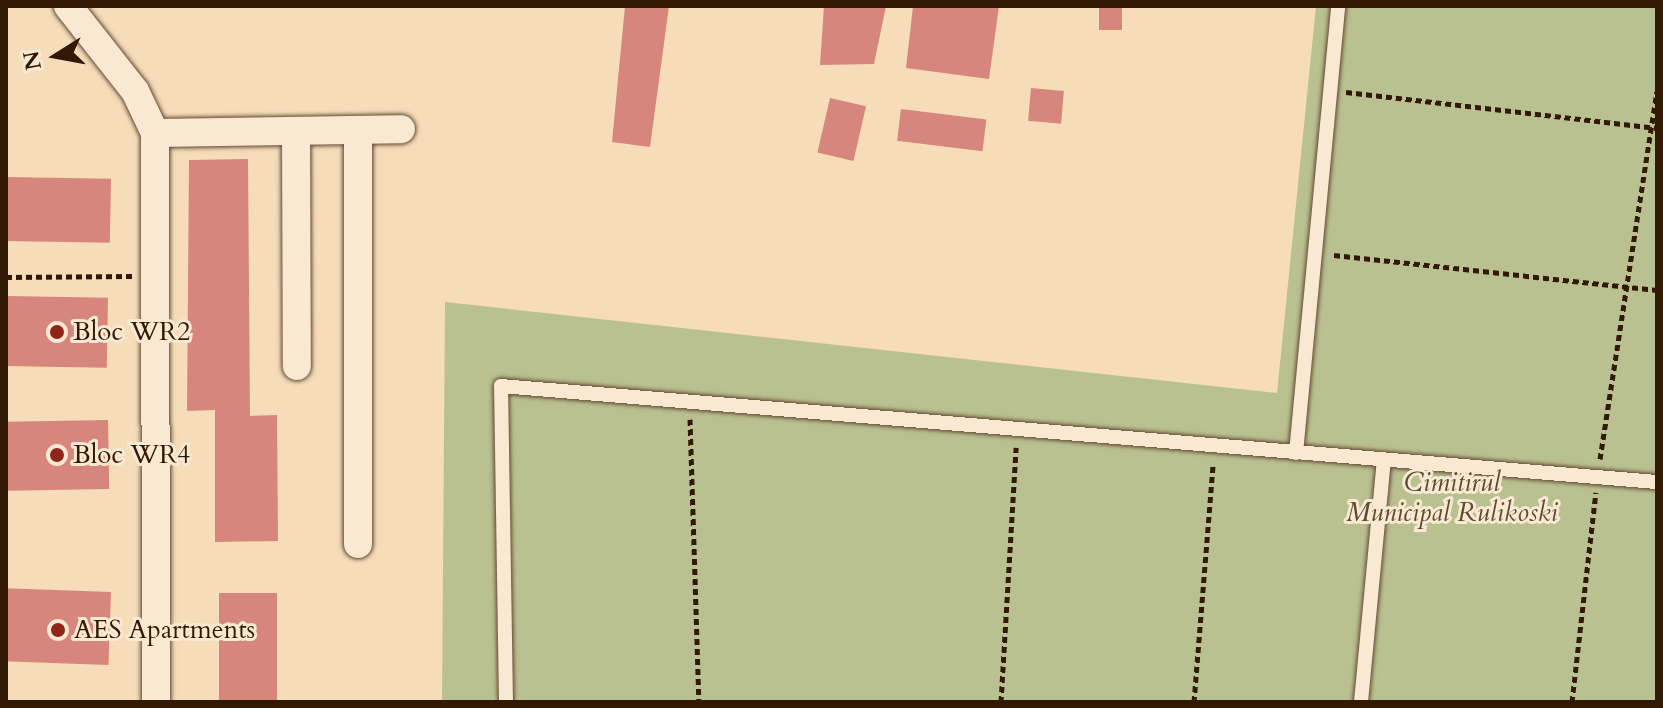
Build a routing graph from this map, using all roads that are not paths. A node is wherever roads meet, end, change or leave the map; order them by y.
1 (68, 6) edge
2 (1338, 6) edge
3 (401, 129) dead end
4 (358, 130) junction
5 (296, 131) junction
6 (155, 133) junction
7 (297, 366) dead end
8 (1296, 453) junction
9 (1384, 460) junction
10 (1657, 482) edge
11 (358, 544) dead end
12 (156, 702) edge
13 (506, 702) edge
14 (1361, 702) edge

1 - 6 street
2 - 8 lane
3 - 4 street
4 - 5 street
4 - 11 street
5 - 6 street
5 - 7 street
6 - 12 street
8 - 9 lane
8 - 13 lane
9 - 10 lane
9 - 14 lane

